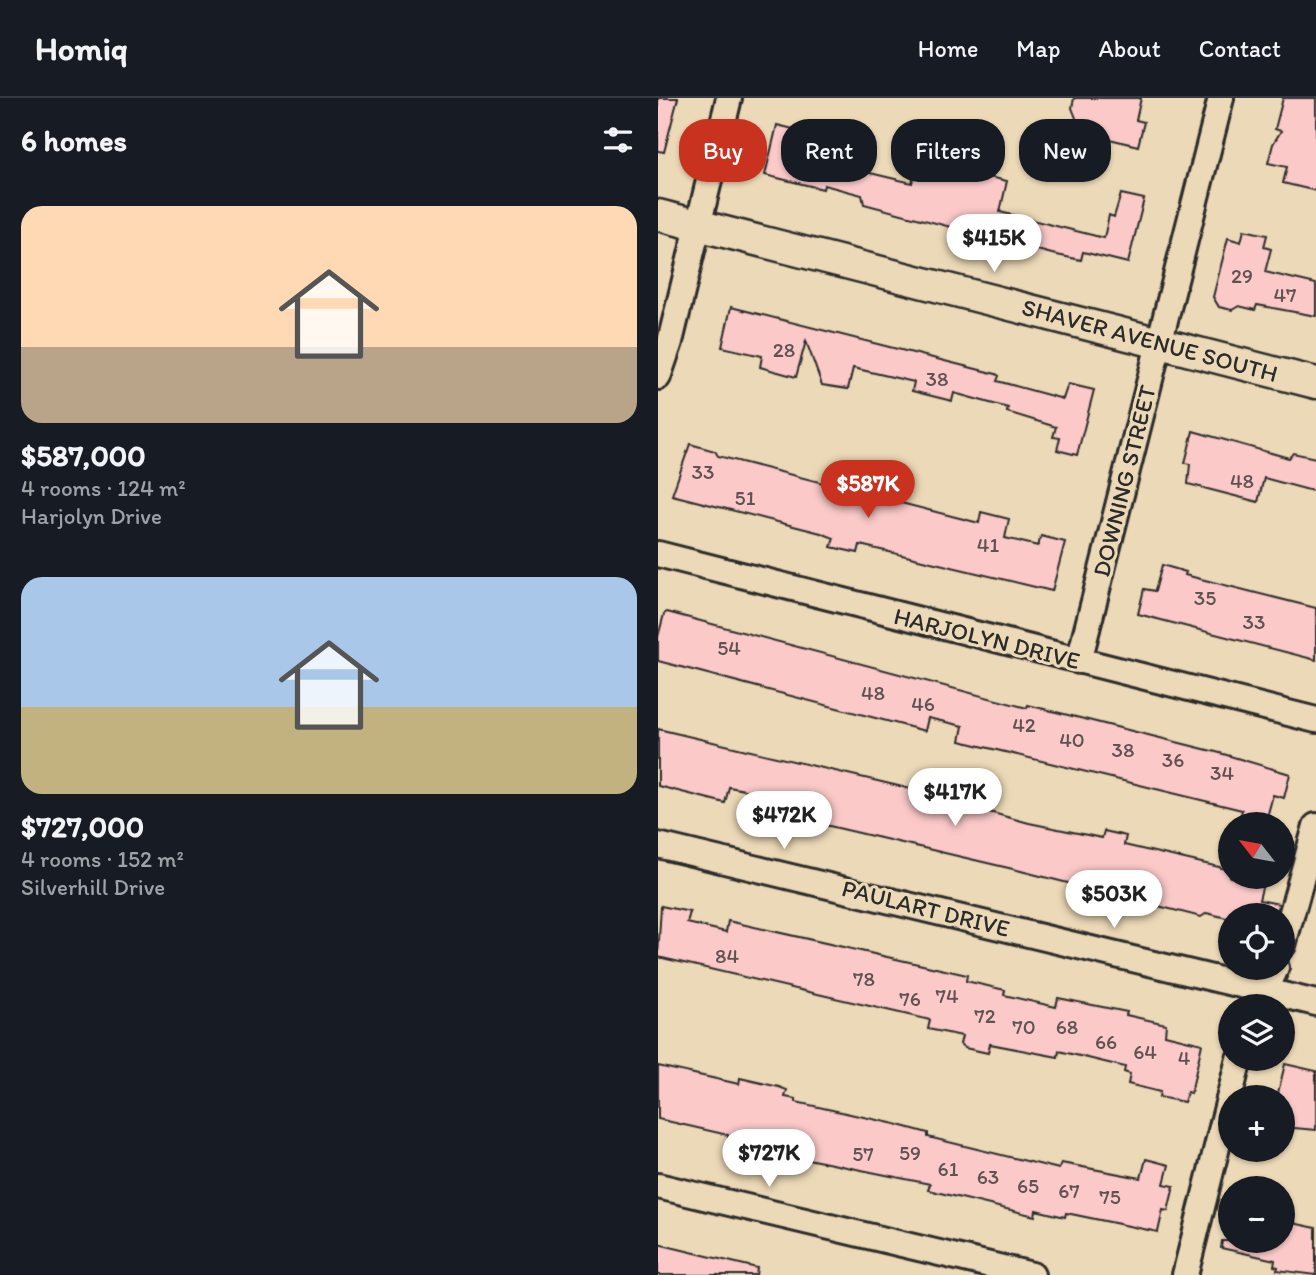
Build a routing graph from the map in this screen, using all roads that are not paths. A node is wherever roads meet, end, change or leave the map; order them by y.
1 (729, 98) edge
2 (1221, 98) edge
3 (658, 215) edge
4 (696, 225) junction
5 (1159, 341) junction
6 (658, 377) edge
7 (1316, 383) edge
8 (658, 554) edge
9 (1079, 661) junction
10 (1316, 720) edge
11 (1316, 825) edge
12 (658, 845) edge
13 (1295, 903) edge
14 (1246, 994) edge
15 (1295, 1001) edge
16 (1316, 1003) edge
17 (1236, 1071) edge
18 (658, 1186) edge
19 (1028, 1275) edge
20 (1185, 1275) edge

1 - 4 street
2 - 5 street, DOWNING STREET
3 - 4 street, SHAVER AVENUE SOUTH
4 - 5 street, SHAVER AVENUE SOUTH
4 - 6 street
5 - 7 street, SHAVER AVENUE SOUTH
5 - 9 street, DOWNING STREET
8 - 9 street, HARJOLYN DRIVE
9 - 10 street, HARJOLYN DRIVE
11 - 13 street
12 - 14 street, PAULART DRIVE
15 - 16 street, PAULART DRIVE
17 - 20 street
18 - 19 street

